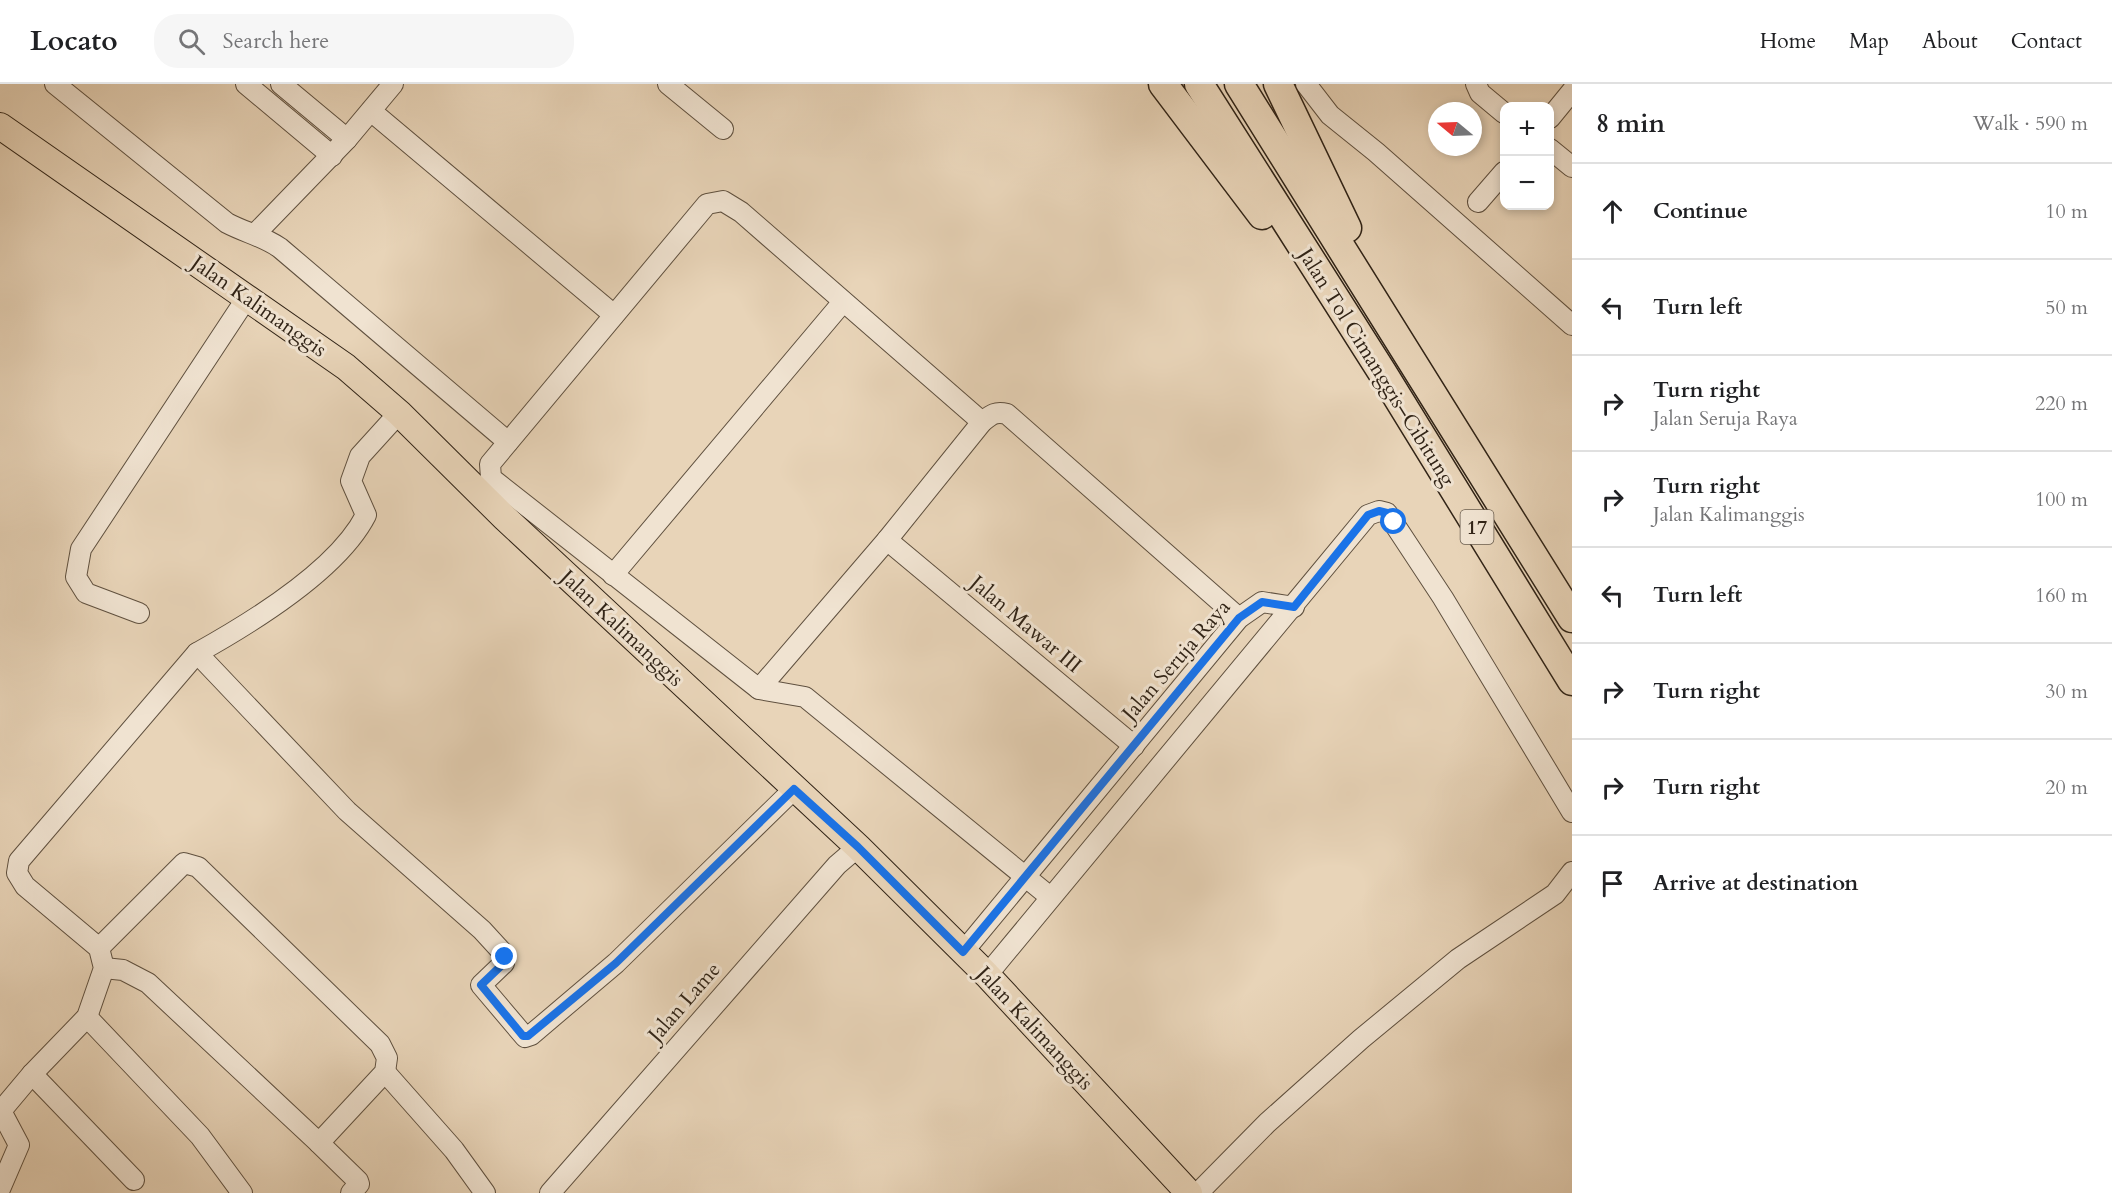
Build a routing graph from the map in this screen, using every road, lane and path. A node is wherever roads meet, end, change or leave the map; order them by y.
1 (55, 84) edge
2 (246, 84) edge
3 (281, 84) edge
4 (393, 84) edge
5 (668, 84) edge
6 (1162, 84) edge
7 (1199, 84) edge
8 (1239, 84) edge
9 (1278, 84) edge
10 (1306, 84) edge
11 (1476, 84) edge
12 (1572, 91) edge
13 (1500, 110) edge
14 (371, 111) junction
15 (1554, 113) edge
16 (0, 126) edge
17 (723, 129) dead end
18 (348, 139) junction
19 (1554, 152) edge
20 (332, 156) junction
21 (1572, 167) edge
22 (1500, 177) edge
23 (1478, 202) dead end
24 (256, 233) junction
25 (246, 299) junction
26 (842, 303) junction
27 (614, 315) junction
28 (1572, 326) edge
29 (1410, 359) junction
30 (1382, 372) junction
31 (399, 413) junction
32 (982, 422) junction
33 (508, 442) junction
34 (887, 540) junction
35 (613, 574) junction
36 (1294, 607) junction
37 (139, 613) dead end
38 (1239, 618) junction
39 (1572, 618) edge
40 (197, 653) junction
41 (1197, 671) junction
42 (1572, 681) edge
43 (759, 689) junction
44 (1222, 690) junction
45 (1134, 746) junction
46 (794, 789) junction
47 (1572, 812) edge
48 (858, 847) junction
49 (1572, 872) edge
50 (1026, 877) junction
51 (1049, 896) junction
52 (99, 948) junction
53 (963, 952) junction
54 (104, 968) junction
55 (987, 975) junction
56 (87, 1017) junction
57 (386, 1072) junction
58 (32, 1074) junction
59 (319, 1143) junction
60 (134, 1180) dead end
61 (0, 1189) edge
62 (242, 1193) edge
63 (351, 1193) edge
64 (484, 1193) edge
65 (550, 1193) edge
66 (1189, 1193) edge
67 (1198, 1193) edge

1 - 24 street
2 - 20 street
3 - 18 street
4 - 14 street
5 - 17 street
6 - 30 highway
7 - 30 highway, Jalan Tol Cimanggis–Cibitung / 17
8 - 29 highway, Jalan Tol Cimanggis–Cibitung / 17
9 - 29 highway
10 - 28 street
11 - 13 street
12 - 15 street
14 - 18 street
14 - 27 street
16 - 25 main road, Jalan Kalimanggis
18 - 20 street
19 - 21 street
20 - 24 street
22 - 23 street
24 - 33 street
25 - 31 main road, Jalan Kalimanggis
25 - 37 street
26 - 27 street
26 - 32 street
26 - 35 street
27 - 33 street
29 - 39 highway, Jalan Tol Cimanggis–Cibitung / 17
30 - 42 highway, Jalan Tol Cimanggis–Cibitung / 17
31 - 40 street
31 - 46 main road, Jalan Kalimanggis
32 - 34 street
32 - 38 street
33 - 35 street
34 - 43 street
34 - 45 street, Jalan Mawar III
35 - 43 street
36 - 38 street, Jalan Seruja Raya
36 - 44 street
36 - 47 street
38 - 41 street, Jalan Seruja Raya
40 - 46 street
40 - 52 street
41 - 44 street
41 - 45 street, Jalan Seruja Raya
43 - 50 street
44 - 51 street
45 - 50 street, Jalan Seruja Raya
46 - 48 main road, Jalan Kalimanggis
48 - 53 main road, Jalan Kalimanggis
48 - 65 street, Jalan Lame
49 - 67 street
50 - 51 street
50 - 53 street, Jalan Seruja Raya
51 - 55 street
52 - 54 street
52 - 57 street
53 - 55 main road, Jalan Kalimanggis
54 - 56 street
54 - 59 street
55 - 66 main road, Jalan Kalimanggis
56 - 58 street
56 - 62 street
57 - 59 street
57 - 64 street
58 - 60 street
58 - 61 street
59 - 63 street

